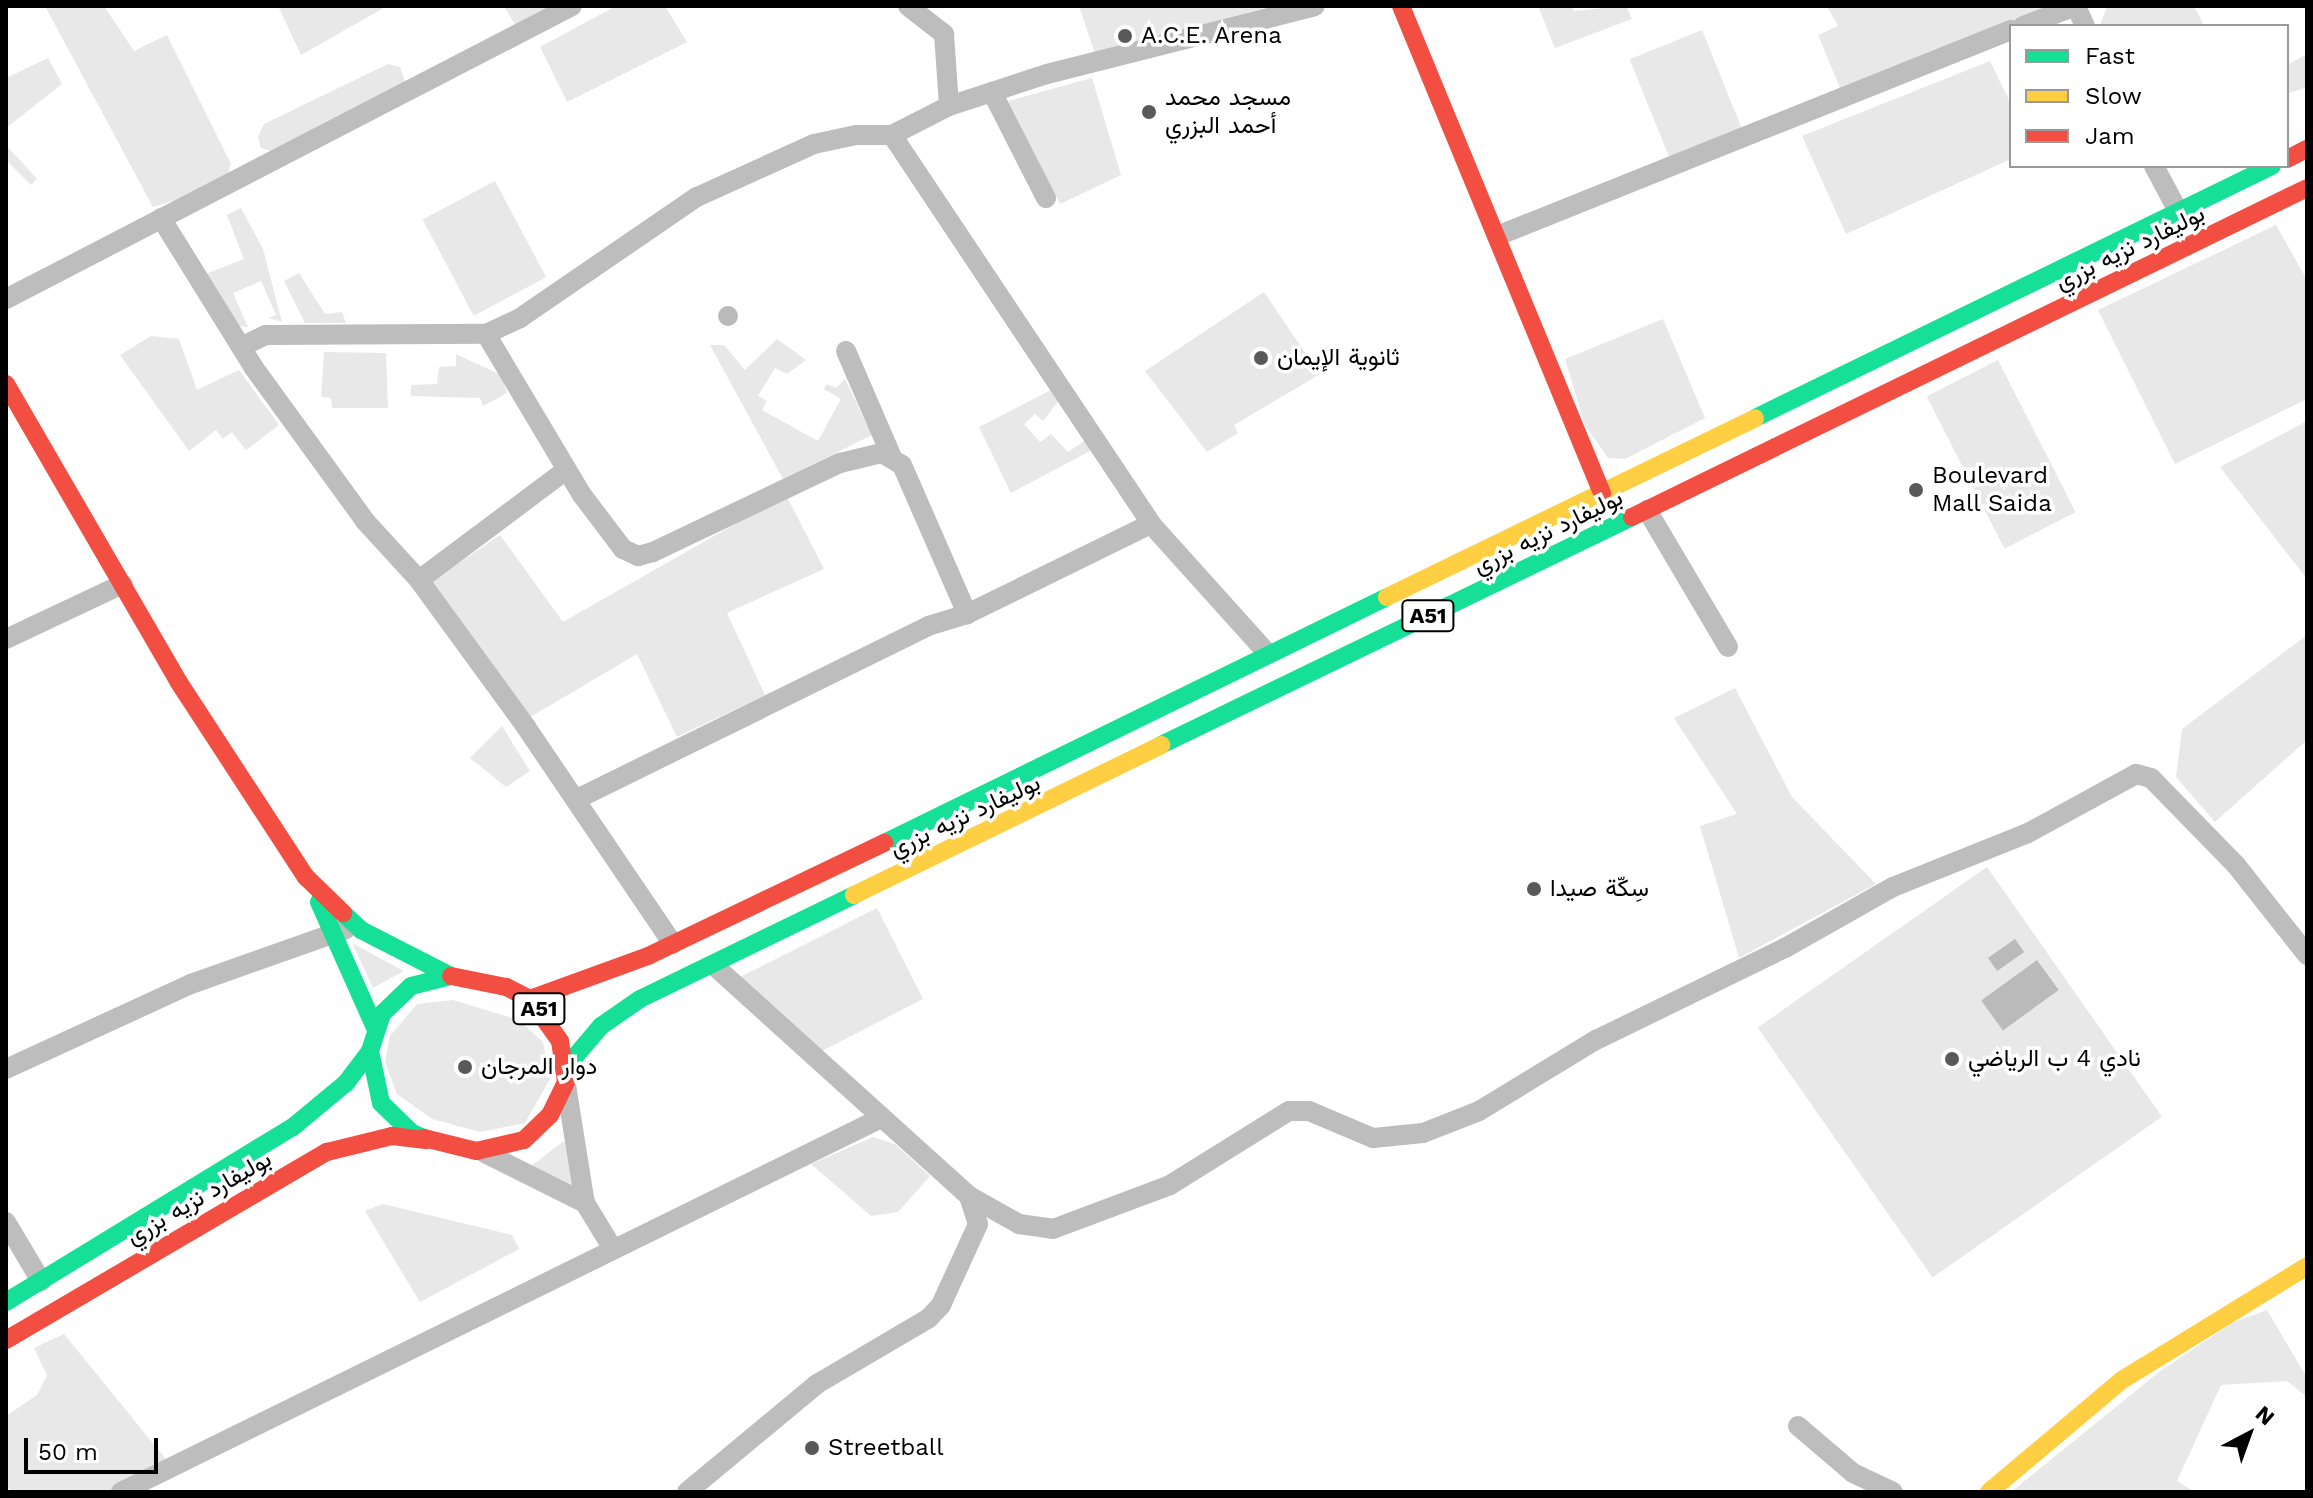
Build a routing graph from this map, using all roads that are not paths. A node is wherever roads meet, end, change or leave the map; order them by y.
1 (572, 6) edge
2 (908, 6) edge
3 (1315, 6) edge
4 (1401, 6) edge
5 (2076, 6) edge
6 (2028, 24) edge
7 (2009, 31) edge
8 (992, 92) junction
9 (949, 106) junction
10 (892, 135) junction
11 (2307, 149) edge
12 (2289, 158) edge
13 (2155, 168) edge
14 (2268, 168) edge
15 (2307, 188) edge
16 (1046, 198) dead end
17 (2178, 211) junction
18 (161, 218) junction
19 (1497, 236) junction
20 (6, 299) edge
21 (486, 334) junction
22 (241, 347) junction
23 (846, 351) dead end
24 (6, 384) edge
25 (891, 455) junction
26 (566, 470) junction
27 (1602, 493) junction
28 (1647, 510) junction
29 (1151, 524) junction
30 (419, 580) junction
31 (123, 584) junction
32 (967, 614) junction
33 (6, 639) edge
34 (1728, 647) dead end
35 (1267, 653) junction
36 (577, 799) junction
37 (344, 929) junction
38 (673, 944) junction
39 (2307, 955) edge
40 (713, 965) junction
41 (451, 976) junction
42 (530, 999) junction
43 (375, 1028) junction
44 (370, 1051) junction
45 (6, 1069) edge
46 (566, 1074) junction
47 (881, 1118) junction
48 (428, 1141) junction
49 (476, 1151) junction
50 (969, 1196) junction
51 (585, 1203) junction
52 (6, 1222) edge
53 (613, 1249) junction
54 (2307, 1266) edge
55 (41, 1281) junction
56 (6, 1302) edge
57 (6, 1340) edge
58 (1798, 1426) dead end
59 (121, 1492) edge
60 (687, 1492) edge
61 (1893, 1492) edge
62 (1989, 1492) edge

1 - 18 street
2 - 9 street
3 - 8 street
4 - 19 main road
5 - 6 street
7 - 19 street
8 - 9 street
8 - 16 street
9 - 10 street
10 - 21 street
10 - 29 street
11 - 12 main road
13 - 17 street
14 - 17 main road, بوليفارد نزيه بزري / A51
15 - 28 main road, بوليفارد نزيه بزري / A51
17 - 27 main road, بوليفارد نزيه بزري / A51
18 - 20 street
18 - 22 street
19 - 27 main road
21 - 22 street
21 - 26 street
22 - 30 street
23 - 25 street
24 - 31 main road
25 - 26 street
25 - 32 street
26 - 30 street
27 - 35 main road, بوليفارد نزيه بزري / A51
28 - 34 street
28 - 40 main road, بوليفارد نزيه بزري / A51
29 - 32 street
29 - 35 street
30 - 36 street
31 - 33 street
31 - 37 main road
32 - 36 street
35 - 38 main road, بوليفارد نزيه بزري / A51
36 - 38 street
37 - 41 main road
37 - 43 main road
37 - 45 street
38 - 42 main road, بوليفارد نزيه بزري / A51
39 - 50 street
40 - 46 main road, بوليفارد نزيه بزري / A51
40 - 47 street
41 - 42 main road, A51
41 - 43 main road, A51
42 - 46 main road, A51
43 - 44 main road, A51
44 - 48 main road, A51
44 - 55 main road, بوليفارد نزيه بزري / A51
46 - 49 main road, A51
46 - 51 street
47 - 50 street
47 - 53 street
48 - 49 main road, A51
48 - 57 main road, بوليفارد نزيه بزري / A51
49 - 51 street
50 - 60 street
51 - 53 street
52 - 55 street
53 - 59 street
54 - 62 main road
55 - 56 main road, بوليفارد نزيه بزري / A51
58 - 61 street

